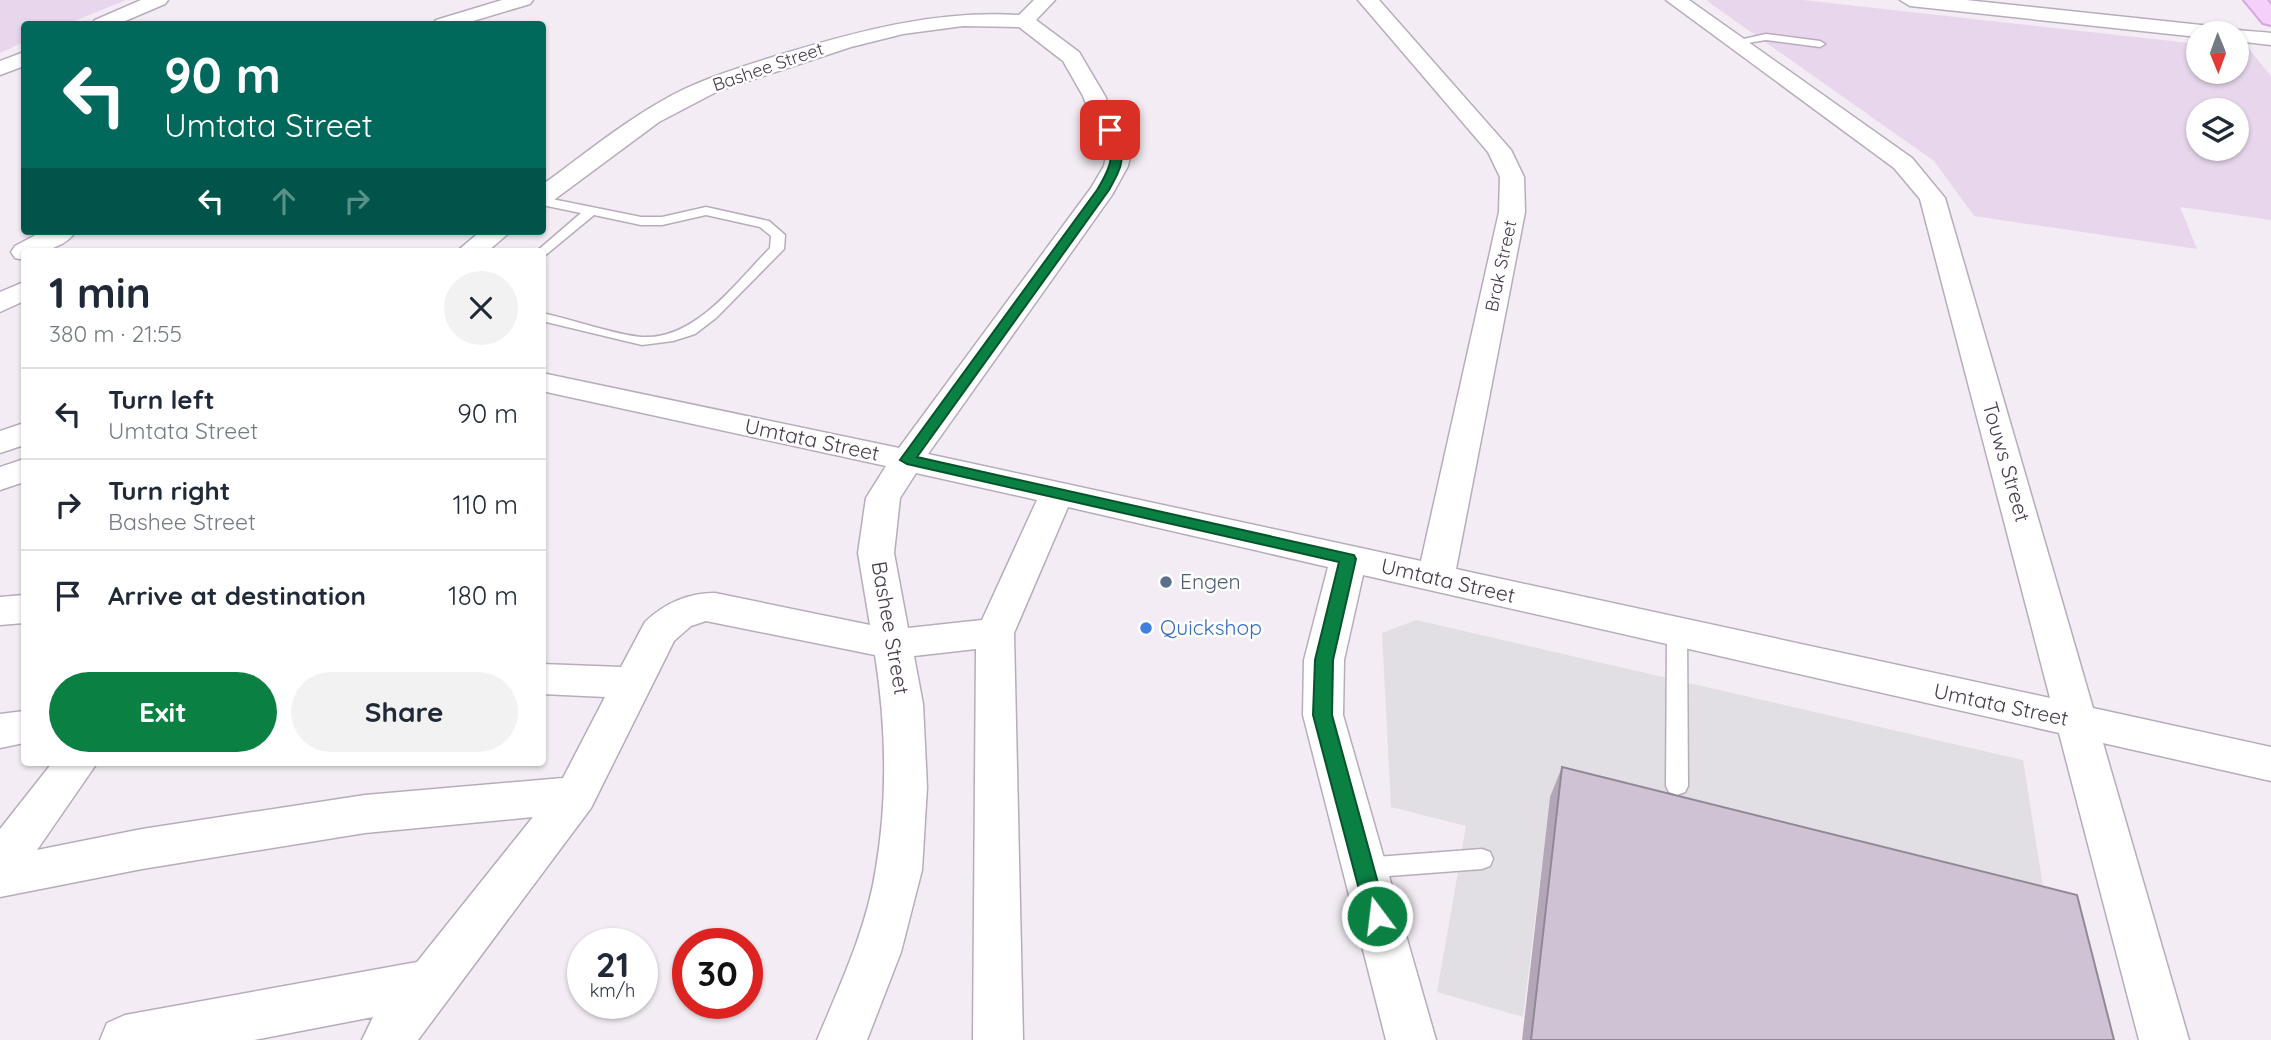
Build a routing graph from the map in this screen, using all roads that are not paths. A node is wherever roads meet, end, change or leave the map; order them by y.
1 (158, 0) edge
2 (523, 0) edge
3 (1045, 0) edge
4 (1368, 0) edge
5 (1676, 0) edge
6 (1910, 0) edge
7 (2255, 0) edge
8 (2271, 18) edge
9 (109, 21) edge
10 (453, 21) edge
11 (1024, 21) junction
12 (2186, 29) edge
13 (2249, 36) edge
14 (2271, 39) edge
15 (1735, 42) junction
16 (1821, 44) dead end
17 (21, 59) edge
18 (0, 69) edge
19 (546, 196) edge
20 (546, 200) edge
21 (591, 211) junction
22 (56, 235) edge
23 (493, 235) edge
24 (33, 248) edge
25 (475, 248) edge
26 (546, 250) edge
27 (21, 292) edge
28 (0, 303) edge
29 (546, 318) edge
30 (546, 383) edge
31 (21, 434) edge
32 (0, 443) edge
33 (907, 460) junction
34 (21, 471) edge
35 (0, 479) edge
36 (1057, 494) junction
37 (1348, 559) junction
38 (1436, 578) junction
39 (21, 608) edge
40 (0, 611) edge
41 (1677, 632) junction
42 (995, 633) junction
43 (892, 644) junction
44 (546, 679) edge
45 (633, 683) junction
46 (2078, 722) junction
47 (21, 728) edge
48 (0, 731) edge
49 (2271, 764) edge
50 (74, 766) edge
51 (1677, 786) dead end
52 (576, 795) junction
53 (1482, 859) dead end
54 (0, 864) edge
55 (1363, 868) junction
56 (0, 877) edge
57 (431, 983) junction
58 (125, 1040) edge
59 (387, 1040) edge
60 (842, 1040) edge
61 (998, 1040) edge
62 (1411, 1040) edge
63 (2164, 1040) edge

1 - 9 street
2 - 10 street
3 - 11 street
4 - 38 street, Brak Street
5 - 15 street, Touws Street
6 - 12 street
7 - 8 street
11 - 19 street, Bashee Street
11 - 33 street, Bashee Street
13 - 14 street
15 - 16 lane
15 - 46 street, Touws Street
17 - 18 street
20 - 21 lane
21 - 26 lane
21 - 29 lane
22 - 24 street
23 - 25 street
27 - 28 street
30 - 33 street, Umtata Street
31 - 32 street
33 - 36 street, Umtata Street
33 - 43 street, Bashee Street
34 - 35 street
36 - 37 street, Umtata Street
36 - 42 street
37 - 38 street, Umtata Street
37 - 55 street
38 - 41 street, Umtata Street
39 - 40 street
41 - 46 street, Umtata Street
41 - 51 lane
42 - 43 street
42 - 61 street
43 - 45 street
43 - 60 street, Bashee Street
44 - 45 street
45 - 52 street
46 - 49 street, Umtata Street
46 - 63 street, Touws Street
47 - 48 street
50 - 54 street
52 - 56 street
52 - 57 street
53 - 55 lane
55 - 62 street
57 - 58 street
57 - 59 street

